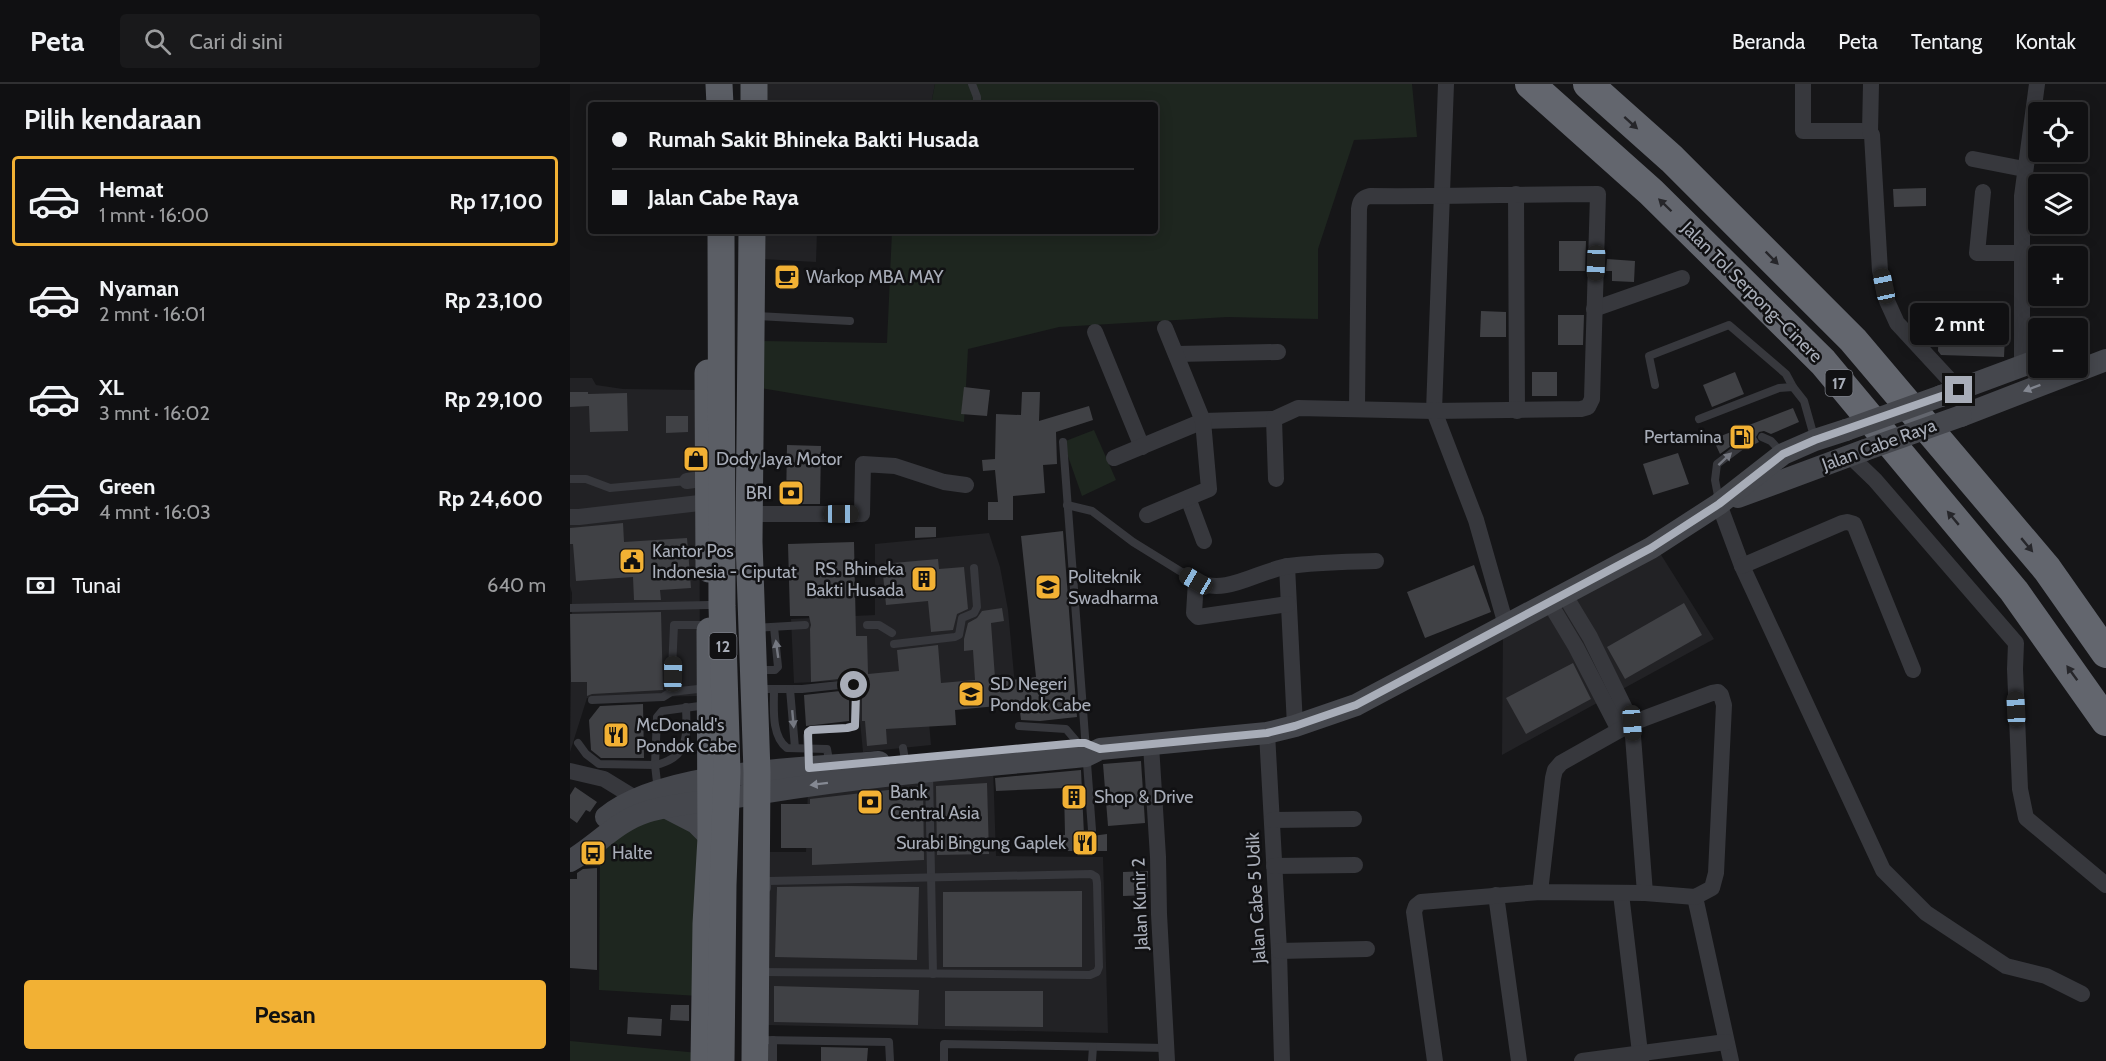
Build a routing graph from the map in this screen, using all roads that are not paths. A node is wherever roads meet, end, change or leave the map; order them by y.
1 (708, 84) edge
2 (719, 84) edge
3 (741, 84) edge
4 (754, 84) edge
5 (972, 84) edge
6 (1446, 84) edge
7 (1530, 84) edge
8 (1588, 84) edge
9 (1803, 84) edge
10 (1871, 84) edge
11 (2037, 84) edge
12 (709, 102) edge
13 (720, 102) edge
14 (740, 102) edge
15 (754, 102) edge
16 (976, 102) edge
17 (1869, 132) junction
18 (1973, 159) dead end
19 (2024, 169) junction
20 (1983, 192) dead end
21 (1516, 194) junction
22 (1441, 197) junction
23 (709, 234) edge
24 (721, 234) edge
25 (739, 234) edge
26 (752, 234) edge
27 (2021, 253) junction
28 (1682, 278) dead end
29 (1594, 309) junction
30 (752, 316) junction
31 (850, 321) dead end
32 (1165, 328) dead end
33 (1095, 332) dead end
34 (2028, 339) edge
35 (1278, 352) dead end
36 (1176, 354) junction
37 (2088, 358) edge
38 (2106, 358) edge
39 (2028, 364) edge
40 (1655, 385) dead end
41 (1793, 387) junction
42 (1950, 393) junction
43 (1357, 408) junction
44 (1434, 411) junction
45 (1517, 411) junction
46 (1274, 419) junction
47 (1700, 419) dead end
48 (1203, 421) junction
49 (1762, 437) dead end
50 (1815, 440) junction
51 (1063, 442) dead end
52 (1745, 443) dead end
53 (1142, 447) junction
54 (1858, 453) junction
55 (1114, 458) dead end
56 (1788, 466) junction
57 (570, 479) edge
58 (1276, 479) dead end
59 (966, 485) dead end
60 (701, 487) junction
61 (1188, 498) junction
62 (1719, 504) junction
63 (1068, 505) junction
64 (750, 514) junction
65 (1147, 515) dead end
66 (570, 517) edge
67 (1204, 541) dead end
68 (1376, 561) dead end
69 (1287, 566) junction
70 (1742, 566) junction
71 (974, 568) dead end
72 (1196, 581) junction
73 (1556, 598) junction
74 (1288, 604) junction
75 (570, 608) edge
76 (710, 615) junction
77 (805, 625) dead end
78 (867, 625) dead end
79 (1506, 625) junction
80 (763, 628) junction
81 (892, 633) dead end
82 (894, 644) dead end
83 (2106, 653) edge
84 (1913, 670) dead end
85 (760, 683) junction
86 (790, 689) junction
87 (667, 695) junction
88 (592, 700) dead end
89 (702, 700) junction
90 (662, 711) junction
91 (2106, 721) edge
92 (1019, 726) dead end
93 (1295, 726) junction
94 (1626, 726) junction
95 (711, 732) junction
96 (755, 733) junction
97 (1267, 733) junction
98 (578, 743) dead end
99 (1151, 745) junction
100 (795, 748) junction
101 (1087, 748) junction
102 (815, 761) junction
103 (911, 763) junction
104 (655, 765) junction
105 (570, 771) edge
106 (757, 783) junction
107 (711, 790) junction
108 (635, 798) junction
109 (662, 799) junction
110 (1354, 819) dead end
111 (1272, 820) junction
112 (1092, 830) dead end
113 (711, 838) junction
114 (757, 841) junction
115 (570, 843) edge
116 (570, 861) edge
117 (1356, 865) dead end
118 (1274, 866) junction
119 (932, 878) junction
120 (2106, 885) edge
121 (1540, 892) junction
122 (1645, 893) junction
123 (767, 894) dead end
124 (1621, 894) junction
125 (1496, 895) junction
126 (1695, 897) junction
127 (1367, 949) dead end
128 (1279, 951) junction
129 (763, 969) junction
130 (933, 974) junction
131 (2082, 994) dead end
132 (1726, 1042) junction
133 (761, 1047) edge
134 (1093, 1047) junction
135 (1167, 1054) edge
136 (1640, 1058) edge
137 (704, 1061) edge
138 (721, 1061) edge
139 (738, 1061) edge
140 (773, 1061) edge
141 (890, 1061) edge
142 (944, 1061) edge
143 (1092, 1061) edge
144 (1282, 1061) edge
145 (1435, 1061) edge
146 (1519, 1061) edge
147 (1582, 1061) edge
148 (1731, 1061) edge

1 - 12 highway
2 - 13 highway
3 - 14 highway
4 - 15 highway
5 - 16 lane
6 - 22 street
91 -> 7 highway, Jalan Tol Serpong–Cinere / 17
8 -> 83 highway, 17
9 - 17 street
10 - 17 street
11 - 19 street
17 - 42 street
18 - 19 street
19 - 27 street
20 - 27 street
21 - 22 street
21 - 29 street
21 - 45 street
22 - 43 street
22 - 44 street
23 - 60 highway
24 - 138 highway, 12, bridge
25 - 139 highway, 12
26 - 30 highway
27 - 34 street
28 - 29 street
29 - 45 street
30 - 31 lane
30 - 64 highway
32 - 36 street
33 - 53 street
35 - 36 street
36 - 48 street
37 - 38 main road, Jalan Cabe Raya
38 -> 54 main road, Jalan Cabe Raya, bridge
39 - 42 main road, Jalan Cabe Raya
40 - 41 lane
41 - 47 lane
41 - 50 lane
42 - 50 main road, Jalan Cabe Raya, bridge
43 - 44 street
43 - 46 street
44 - 45 street
44 - 79 street
46 - 48 street
46 - 58 street
48 - 53 street
48 - 61 street
49 - 56 lane
50 - 56 main road, Jalan Cabe Raya
51 - 63 lane
62 -> 52 lane
53 - 55 street
54 - 56 main road, Jalan Cabe Raya
54 - 120 street
56 - 62 main road, Jalan Cabe Raya
57 - 60 lane
59 - 64 street
60 - 66 street
60 - 76 highway
61 - 65 street
61 - 67 street
62 - 70 street
62 - 73 main road, Jalan Cabe Raya
63 - 72 lane
63 - 101 lane
64 - 80 highway
68 - 69 street
69 - 72 street
69 - 74 street
70 - 84 street
70 - 131 street
71 - 82 lane
72 - 74 street
73 - 79 main road, Jalan Cabe Raya
73 - 94 street
74 - 93 street
75 - 76 lane
76 - 87 lane
76 - 89 highway
77 - 80 lane
78 - 81 lane
79 - 93 main road, Jalan Cabe Raya
80 - 85 highway
85 - 86 lane
85 - 96 highway
85 - 100 lane
86 -> 100 lane
86 - 102 lane
87 - 88 lane
87 - 89 lane
87 - 90 lane
89 - 90 lane
89 - 95 highway
89 - 104 lane
90 - 104 lane
92 - 101 lane
93 - 97 main road, Jalan Cabe Raya
94 - 121 street
94 - 122 street
94 - 126 street
95 - 96 highway
95 - 107 highway
96 - 106 highway
97 - 99 main road, Jalan Cabe Raya
97 - 111 street, Jalan Cabe 5 Udik
98 - 104 lane
99 - 101 main road, Jalan Cabe Raya
99 - 135 street, Jalan Kunir 2
100 - 102 lane
101 - 103 main road, Jalan Cabe Raya
101 - 112 lane
102 - 103 main road, Jalan Cabe Raya
102 - 106 main road, Jalan Cabe Raya
103 -> 106 main road, Jalan Cabe Raya
103 - 119 lane
104 - 109 lane
105 - 108 street
106 - 107 main road
106 - 114 highway
107 - 109 main road
107 - 113 highway
108 - 109 main road
108 - 115 main road
109 - 113 main road
109 - 116 main road
110 - 111 street
111 - 118 street, Jalan Cabe 5 Udik
113 - 114 highway
113 - 137 highway
114 - 129 highway
117 - 118 street
118 - 128 street, Jalan Cabe 5 Udik
119 - 123 lane
119 - 130 lane
119 - 130 lane
121 - 124 street
121 - 125 street
122 - 124 street
122 - 126 street
124 - 136 street
125 - 145 street
125 - 146 street
126 - 132 street
127 - 128 street
128 - 144 street, Jalan Cabe 5 Udik
129 - 130 lane
129 - 133 highway
132 - 136 street
132 - 148 street
133 - 140 lane
133 - 141 lane
134 - 135 lane
134 - 142 lane
134 - 143 lane
136 - 147 street

